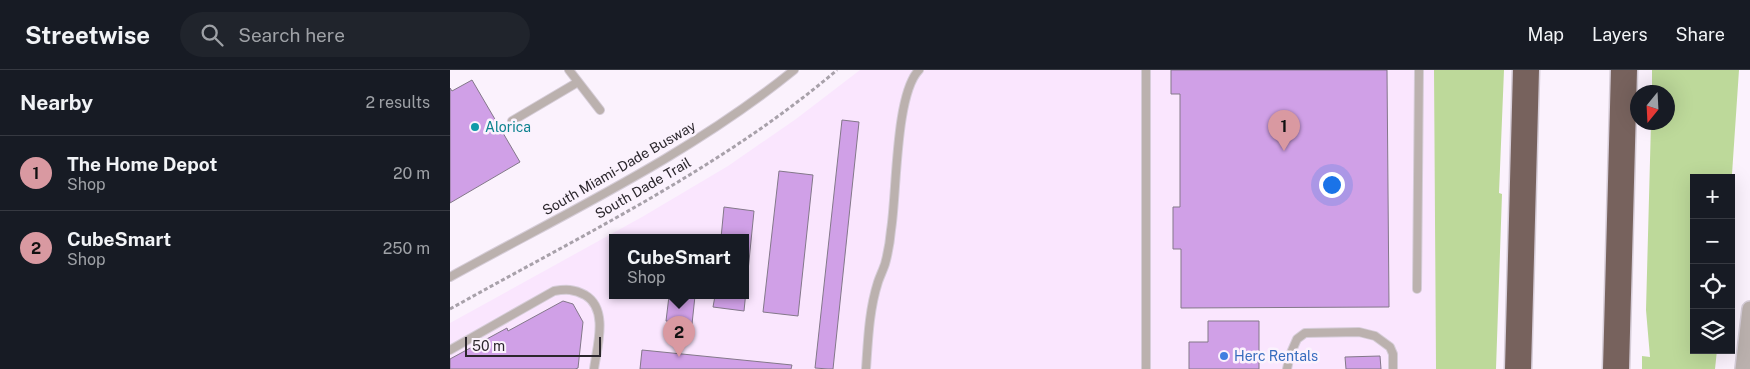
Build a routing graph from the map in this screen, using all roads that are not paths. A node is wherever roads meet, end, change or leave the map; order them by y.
1 (569, 70) edge
2 (794, 70) edge
3 (919, 70) edge
4 (1146, 70) edge
5 (1419, 70) edge
6 (1526, 70) edge
7 (1624, 70) edge
8 (578, 82) junction
9 (600, 110) dead end
10 (512, 121) dead end
11 (450, 277) edge
12 (1417, 289) dead end
13 (1750, 309) edge
14 (450, 350) edge
15 (594, 369) edge
16 (866, 369) edge
17 (1146, 369) edge
18 (1287, 369) edge
19 (1393, 369) edge
20 (1518, 369) edge
21 (1616, 369) edge
22 (1743, 369) edge

1 - 8 lane
2 - 11 lane, South Miami-Dade Busway
3 - 16 lane
4 - 17 lane
5 - 12 lane
6 - 20 highway
7 - 21 highway
8 - 9 lane
8 - 10 lane
13 - 22 street
14 - 15 lane
18 - 19 lane

